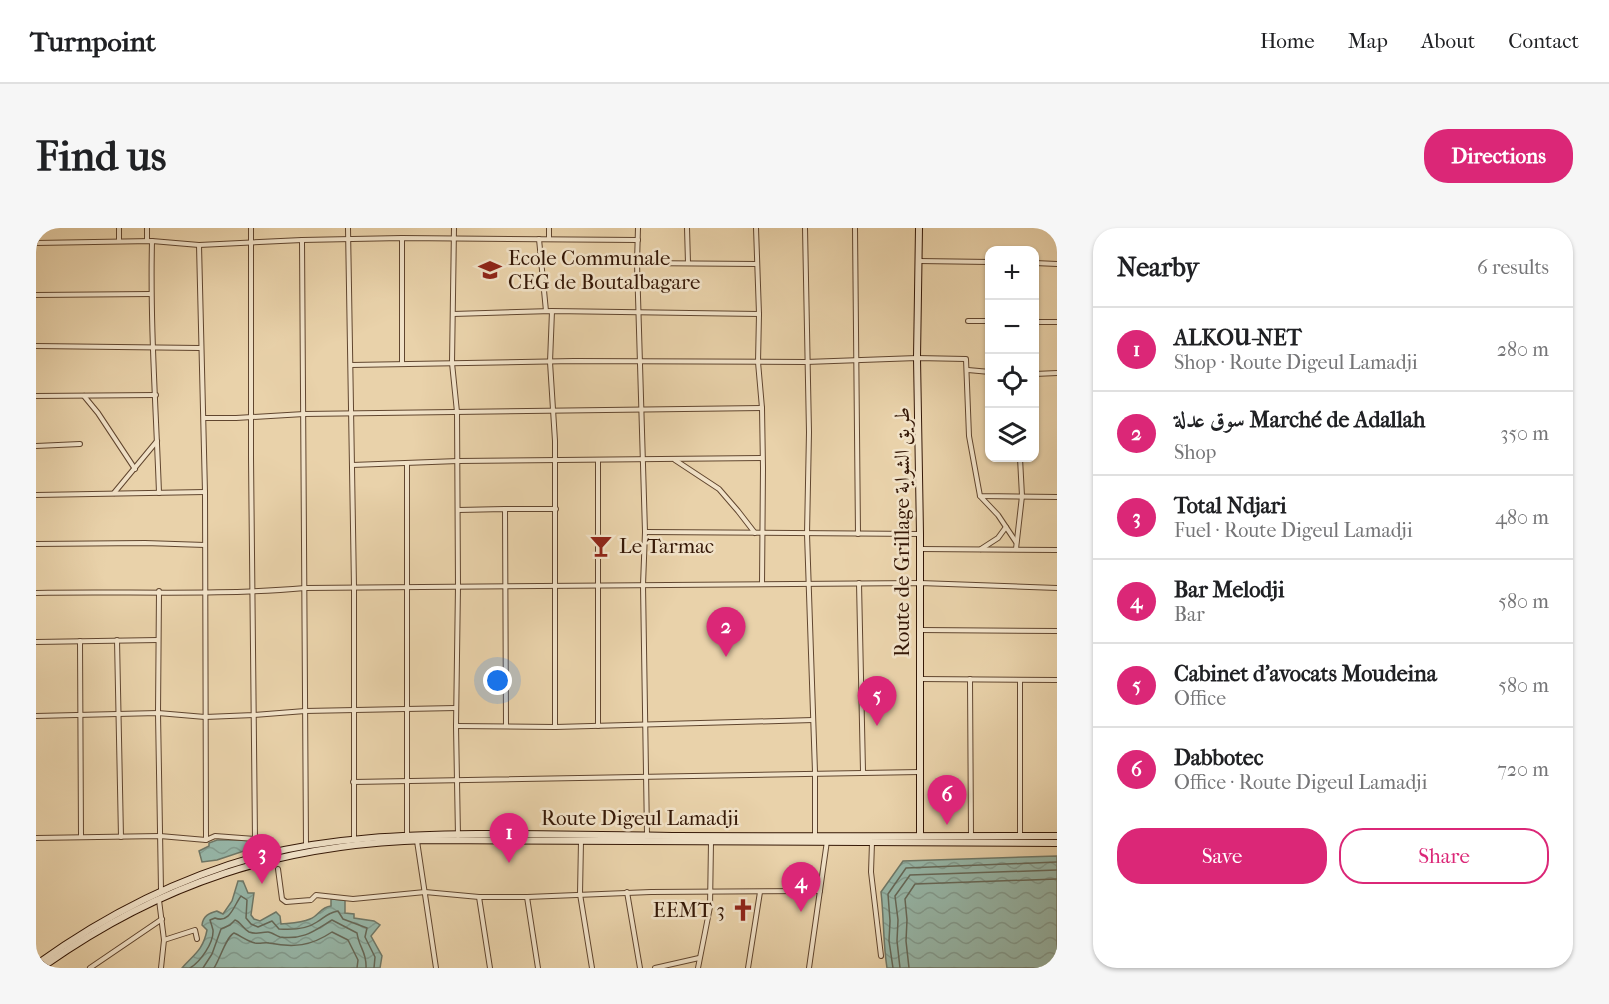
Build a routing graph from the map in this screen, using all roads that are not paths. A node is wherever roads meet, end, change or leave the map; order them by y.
1 (118, 228) edge
2 (147, 228) edge
3 (250, 228) edge
4 (348, 228) edge
5 (454, 228) edge
6 (549, 228) edge
7 (638, 228) edge
8 (687, 228) edge
9 (756, 228) edge
10 (805, 228) edge
11 (855, 228) edge
12 (919, 228) edge
13 (402, 238) junction
14 (454, 238) junction
15 (348, 239) junction
16 (539, 239) junction
17 (549, 239) junction
18 (302, 240) junction
19 (638, 240) junction
20 (118, 241) junction
21 (149, 241) junction
22 (36, 243) edge
23 (251, 243) junction
24 (199, 244) junction
25 (919, 261) junction
26 (985, 262) edge
27 (637, 263) junction
28 (688, 263) junction
29 (1039, 263) edge
30 (756, 264) junction
31 (1057, 264) edge
32 (151, 294) junction
33 (36, 295) edge
34 (546, 311) junction
35 (552, 311) junction
36 (638, 312) junction
37 (453, 314) junction
38 (759, 314) junction
39 (968, 321) dead end
40 (985, 321) edge
41 (1039, 322) edge
42 (1057, 322) edge
43 (36, 346) edge
44 (151, 346) junction
45 (200, 348) junction
46 (917, 358) junction
47 (857, 359) junction
48 (640, 361) junction
49 (550, 362) junction
50 (758, 362) junction
51 (806, 362) junction
52 (402, 363) junction
53 (452, 363) junction
54 (351, 365) junction
55 (968, 370) junction
56 (985, 372) edge
57 (1057, 373) edge
58 (1039, 374) edge
59 (156, 395) junction
60 (36, 396) edge
61 (83, 396) junction
62 (762, 408) junction
63 (641, 410) junction
64 (555, 411) junction
65 (457, 412) junction
66 (304, 414) junction
67 (351, 414) junction
68 (252, 417) junction
69 (204, 418) junction
70 (157, 440) junction
71 (80, 444) dead end
72 (36, 446) edge
73 (762, 458) junction
74 (555, 460) junction
75 (674, 460) junction
76 (458, 461) junction
77 (598, 461) junction
78 (643, 461) junction
79 (1020, 462) edge
80 (406, 464) junction
81 (352, 465) junction
82 (135, 469) junction
83 (159, 492) junction
84 (205, 492) junction
85 (114, 494) junction
86 (36, 495) edge
87 (980, 496) junction
88 (1022, 496) junction
89 (1057, 496) edge
90 (506, 509) junction
91 (556, 509) junction
92 (458, 510) junction
93 (1006, 527) junction
94 (645, 532) junction
95 (755, 534) junction
96 (762, 534) junction
97 (807, 534) junction
98 (858, 534) junction
99 (921, 534) junction
100 (1017, 543) junction
101 (36, 544) edge
102 (205, 545) junction
103 (920, 549) junction
104 (981, 549) junction
105 (1016, 549) junction
106 (1057, 550) edge
107 (809, 583) junction
108 (859, 583) junction
109 (920, 583) junction
110 (762, 584) junction
111 (598, 585) junction
112 (644, 585) junction
113 (458, 586) junction
114 (556, 586) junction
115 (354, 587) junction
116 (407, 587) junction
117 (505, 587) junction
118 (305, 588) junction
119 (1057, 588) edge
120 (159, 591) junction
121 (253, 592) junction
122 (36, 593) edge
123 (205, 594) junction
124 (920, 630) junction
125 (1057, 632) edge
126 (159, 639) junction
127 (117, 640) junction
128 (80, 641) junction
129 (36, 642) edge
130 (919, 679) junction
131 (970, 679) junction
132 (1020, 680) junction
133 (1057, 680) edge
134 (456, 708) junction
135 (406, 709) junction
136 (352, 710) junction
137 (305, 711) junction
138 (158, 713) junction
139 (79, 714) junction
140 (118, 714) junction
141 (36, 716) edge
142 (254, 716) junction
143 (205, 717) junction
144 (813, 720) junction
145 (645, 723) junction
146 (456, 726) junction
147 (506, 726) junction
148 (598, 726) junction
149 (555, 727) junction
150 (863, 771) junction
151 (815, 772) junction
152 (920, 772) junction
153 (645, 776) junction
154 (406, 780) junction
155 (457, 781) junction
156 (353, 782) junction
157 (406, 835) junction
158 (646, 835) junction
159 (160, 836) junction
160 (815, 836) junction
161 (920, 836) junction
162 (971, 836) junction
163 (1020, 836) junction
164 (1057, 836) edge
165 (81, 837) junction
166 (121, 837) junction
167 (458, 837) junction
168 (36, 838) edge
169 (255, 839) junction
170 (354, 839) junction
171 (827, 839) junction
172 (206, 840) junction
173 (417, 840) junction
174 (581, 840) junction
175 (711, 842) junction
176 (872, 843) junction
177 (1057, 843) edge
178 (306, 846) junction
179 (255, 857) junction
180 (278, 869) dead end
181 (161, 890) junction
182 (711, 891) junction
183 (820, 891) junction
184 (425, 892) junction
185 (627, 892) junction
186 (760, 892) junction
187 (580, 894) junction
188 (479, 897) junction
189 (527, 897) junction
190 (159, 898) junction
191 (162, 919) junction
192 (197, 939) dead end
193 (164, 940) junction
194 (880, 956) dead end
195 (699, 958) junction
196 (36, 965) edge
197 (41, 968) edge
198 (90, 968) edge
199 (161, 968) edge
200 (436, 968) edge
201 (490, 968) edge
202 (538, 968) edge
203 (592, 968) edge
204 (640, 968) edge
205 (655, 968) edge
206 (698, 968) edge
207 (748, 968) edge
208 (809, 968) edge

1 - 20 street
2 - 21 street
3 - 23 street
4 - 15 street
5 - 14 street
6 - 17 street
7 - 19 street
8 - 28 street
9 - 30 street
10 - 51 street
11 - 47 street
12 - 25 main road, Route de Grillage طريق الشواية
13 - 14 street
13 - 15 street
13 - 52 street
14 - 16 street
14 - 37 street
15 - 18 street
15 - 54 street
16 - 17 street
16 - 34 street
17 - 19 street
18 - 23 street
18 - 66 street
19 - 27 street
20 - 21 street
20 - 22 street
21 - 24 street
21 - 32 street
23 - 24 street
23 - 68 street
24 - 45 street
25 - 26 street
25 - 46 main road, Route de Grillage طريق الشواية
27 - 28 street
27 - 36 street
28 - 30 street
29 - 31 street
30 - 38 street
32 - 33 street
32 - 44 street
34 - 35 street
34 - 37 street
35 - 36 street
35 - 49 street
36 - 38 street
36 - 48 street
37 - 53 street
38 - 50 street
39 - 40 street
41 - 42 street
43 - 44 street
44 - 45 street
44 - 59 street
45 - 69 street
46 - 47 street
46 - 55 street
46 - 99 main road, Route de Grillage طريق الشواية
47 - 51 street
47 - 98 street
48 - 49 street
48 - 50 street
48 - 63 street
49 - 53 street
49 - 64 street
50 - 51 street
50 - 62 street
51 - 97 street
52 - 53 street
52 - 54 street
53 - 65 street
54 - 67 street
55 - 56 street
55 - 87 street
57 - 58 street
59 - 61 street
59 - 70 street
60 - 61 street
61 - 82 street
62 - 63 street
62 - 73 street
63 - 64 street
63 - 78 street
64 - 65 street
64 - 74 street
65 - 67 street
65 - 76 street
66 - 67 street
66 - 68 street
66 - 118 street
67 - 81 street
68 - 69 street
68 - 121 street
69 - 84 street
70 - 82 street
70 - 83 street
71 - 72 street
73 - 75 street
73 - 96 street
74 - 76 street
74 - 77 street
74 - 91 street
75 - 78 street
75 - 95 street
76 - 80 street
76 - 92 street
77 - 78 street
77 - 111 street
78 - 94 street
79 - 88 street
80 - 81 street
80 - 116 street
81 - 115 street
82 - 85 street
83 - 84 street
83 - 85 street
84 - 102 street
85 - 86 street
87 - 88 street
87 - 93 street
88 - 89 street
88 - 100 street
90 - 91 street
90 - 92 street
90 - 117 street
91 - 114 street
92 - 113 street
93 - 100 street
93 - 104 street
94 - 95 street
94 - 112 street
95 - 96 street
96 - 97 street
96 - 110 street
97 - 98 street
97 - 107 street
98 - 99 street
99 - 103 main road, Route de Grillage طريق الشواية
100 - 105 street
101 - 102 street
102 - 123 street
103 - 104 street
103 - 109 main road, Route de Grillage طريق الشواية
104 - 105 street
105 - 106 street
107 - 108 street
107 - 110 street
107 - 144 street
108 - 109 street
108 - 150 street
109 - 119 street
109 - 124 main road, Route de Grillage طريق الشواية
110 - 112 street
111 - 112 street
111 - 114 street
111 - 148 street
112 - 145 street
113 - 116 street
113 - 117 street
113 - 134 street
114 - 117 street
114 - 149 street
115 - 116 street
115 - 118 street
115 - 136 street
116 - 135 street
117 - 147 street
118 - 121 street
118 - 137 street
120 - 122 street
120 - 123 street
120 - 126 street
121 - 123 street
121 - 142 street
123 - 143 street
124 - 125 street
124 - 130 main road, Route de Grillage طريق الشواية
126 - 127 street
126 - 138 street
127 - 128 street
127 - 140 street
128 - 129 street
128 - 139 street
130 - 131 street
130 - 152 main road, Route de Grillage طريق الشواية
131 - 132 street
131 - 162 street
132 - 133 street
132 - 163 street
134 - 135 street
134 - 146 street
135 - 136 street
135 - 154 street
136 - 137 street
136 - 156 street
137 - 142 street
137 - 178 street
138 - 140 street
138 - 143 street
138 - 159 street
139 - 140 street
139 - 141 street
139 - 165 street
140 - 166 street
142 - 143 street
142 - 169 street
143 - 172 street
144 - 145 street
144 - 151 street
145 - 148 street
145 - 153 street
146 - 147 street
146 - 155 street
147 - 149 street
148 - 149 street
150 - 151 street
150 - 152 street
151 - 153 street
151 - 160 street
152 - 161 main road, Route de Grillage طريق الشواية
153 - 155 street
153 - 158 street
154 - 155 street
154 - 156 street
154 - 157 street
155 - 167 street
156 - 170 street
157 - 167 main road, Route Digeul Lamadji
157 - 170 main road, Route Digeul Lamadji
158 - 160 main road, Route Digeul Lamadji
158 - 167 main road, Route Digeul Lamadji
159 - 166 street
159 - 172 street
159 - 181 street
160 - 171 main road, Route Digeul Lamadji
161 - 162 main road, Route Digeul Lamadji
161 - 171 main road, Route Digeul Lamadji
162 - 163 main road, Route Digeul Lamadji
163 - 164 main road, Route Digeul Lamadji
165 - 166 street
165 - 168 street
167 - 173 main road
167 - 174 main road
169 - 172 street
169 - 179 street
170 - 178 main road, Route Digeul Lamadji
171 - 175 main road
171 - 176 main road
171 - 183 street
173 - 184 street
173 - 190 main road
174 - 175 main road
174 - 187 street
175 - 182 street
176 - 177 main road
176 - 194 street
178 - 179 main road, Route Digeul Lamadji
179 - 181 main road, Route Digeul Lamadji
180 - 184 street
181 - 196 main road, Route Digeul Lamadji
182 - 185 street
182 - 186 street
182 - 195 street
183 - 186 street
183 - 208 street
184 - 188 street
184 - 200 street
185 - 187 street
185 - 204 street
186 - 207 street
187 - 189 street
187 - 203 street
188 - 189 street
188 - 201 street
189 - 202 street
190 - 191 street
190 - 197 main road
191 - 193 street
191 - 198 street
192 - 193 street
193 - 199 street
195 - 205 street
195 - 206 street

